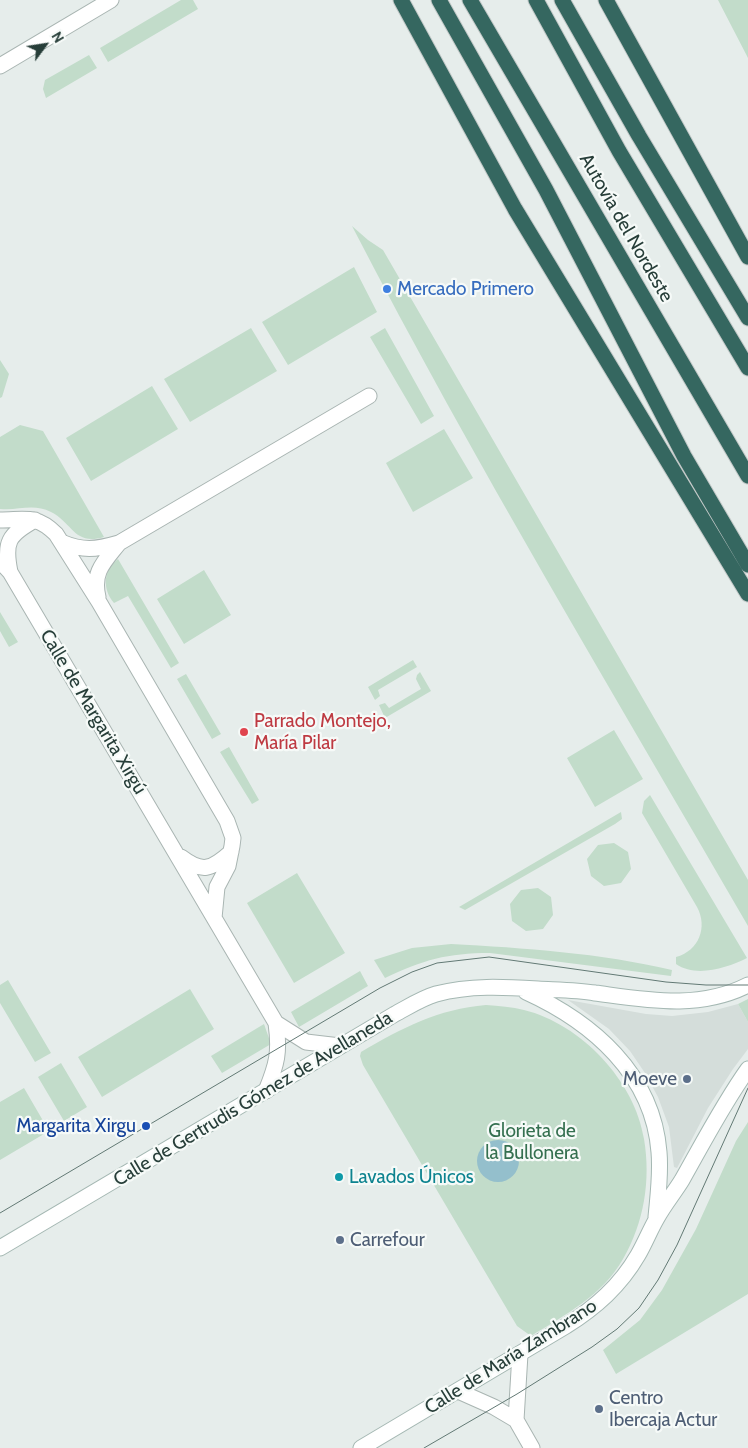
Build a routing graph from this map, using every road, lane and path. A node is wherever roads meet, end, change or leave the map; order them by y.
1 (111, 0) edge
2 (401, 0) edge
3 (439, 0) edge
4 (470, 0) edge
5 (536, 0) edge
6 (562, 0) edge
7 (606, 0) edge
8 (0, 66) edge
9 (748, 257) edge
10 (748, 318) edge
11 (748, 368) edge
12 (369, 396) dead end
13 (748, 476) edge
14 (0, 520) edge
15 (34, 520) junction
16 (61, 542) junction
17 (118, 544) junction
18 (748, 565) edge
19 (5, 566) edge
20 (748, 594) edge
21 (99, 602) junction
22 (231, 852) junction
23 (176, 853) junction
24 (214, 918) junction
25 (748, 985) edge
26 (518, 988) junction
27 (276, 1023) junction
28 (340, 1046) junction
29 (748, 1069) edge
30 (266, 1091) junction
31 (656, 1218) junction
32 (0, 1248) edge
33 (520, 1354) junction
34 (458, 1391) junction
35 (516, 1420) junction
36 (361, 1448) edge
37 (532, 1448) edge

1 - 8 street
2 - 20 highway
3 - 18 highway
4 - 13 highway, Autovía del Nordeste
5 - 11 highway, Autovía del Nordeste
6 - 10 highway
7 - 9 highway
12 - 17 street
14 - 15 street
15 - 16 street
15 - 19 street, Calle de Margarita Xirgú
16 - 17 street
16 - 21 street
17 - 21 street
19 - 23 street, Calle de Margarita Xirgú
21 - 22 street
22 - 23 street, Calle de Margarita Xirgú
22 - 24 street
23 - 24 street, Calle de Margarita Xirgú
24 - 27 street, Calle de Margarita Xirgú
25 - 26 street, Calle de Gertrudis Gómez de Avellaneda
26 - 28 street, Calle de Gertrudis Gómez de Avellaneda
26 - 31 street
27 - 28 street, Calle de Margarita Xirgú
27 - 30 street, Calle de Margarita Xirgú
28 - 30 street, Calle de Gertrudis Gómez de Avellaneda
29 - 31 street
30 - 32 street, Calle de Gertrudis Gómez de Avellaneda
31 - 33 street, Calle de María Zambrano
33 - 34 street, Calle de María Zambrano
33 - 35 street
34 - 35 street
34 - 36 street, Calle de María Zambrano
35 - 37 street

